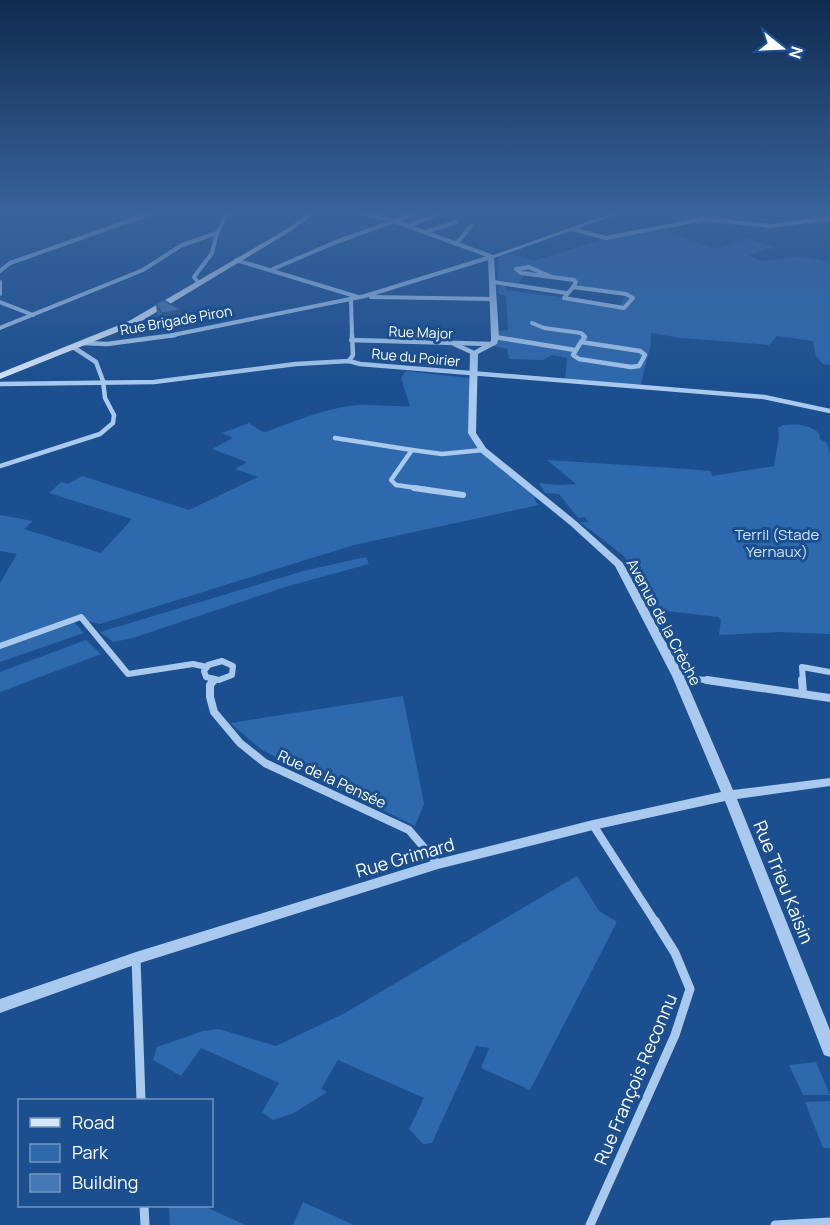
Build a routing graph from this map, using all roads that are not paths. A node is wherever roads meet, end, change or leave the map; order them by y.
1 (142, 270) edge
2 (199, 270) edge
3 (218, 270) edge
4 (277, 270) edge
5 (448, 270) edge
6 (493, 270) edge
7 (517, 270) edge
8 (536, 270) edge
9 (552, 277) junction
10 (0, 282) edge
11 (198, 282) junction
12 (494, 282) junction
13 (573, 287) junction
14 (566, 293) junction
15 (0, 294) edge
16 (365, 296) junction
17 (358, 297) junction
18 (351, 298) junction
19 (493, 299) junction
20 (0, 302) edge
21 (33, 315) junction
22 (532, 323) dead end
23 (0, 328) edge
24 (351, 340) junction
25 (493, 341) junction
26 (581, 342) junction
27 (83, 343) junction
28 (451, 343) junction
29 (73, 347) junction
30 (575, 350) junction
31 (474, 353) junction
32 (349, 361) junction
33 (472, 374) junction
34 (0, 376) edge
35 (103, 381) junction
36 (0, 384) edge
37 (830, 411) edge
38 (335, 438) dead end
39 (412, 450) junction
40 (483, 450) junction
41 (0, 466) edge
42 (463, 495) dead end
43 (0, 646) edge
44 (207, 667) junction
45 (830, 672) edge
46 (678, 676) junction
47 (214, 680) junction
48 (803, 694) junction
49 (830, 698) edge
50 (830, 782) edge
51 (729, 795) junction
52 (592, 825) junction
53 (438, 864) junction
54 (136, 958) junction
55 (0, 1006) edge
56 (830, 1050) edge
57 (141, 1099) edge
58 (144, 1207) edge
59 (830, 1222) edge
60 (145, 1225) edge
61 (590, 1225) edge
62 (775, 1225) edge

1 - 21 street
2 - 11 street
3 - 11 main road
4 - 17 street
5 - 16 street, Rue Brigade Piron
6 - 12 street
7 - 9 street
8 - 9 street
9 - 13 street
10 - 15 street
11 - 27 main road
12 - 14 street
12 - 19 street
13 - 14 street
13 - 14 street
16 - 17 street, Rue Brigade Piron
16 - 19 street
17 - 18 street, Rue Brigade Piron
18 - 24 street
18 - 27 street, Rue Brigade Piron
19 - 25 street
20 - 21 street
21 - 23 street
22 - 26 street
24 - 28 street, Rue Major
24 - 32 street
25 - 28 street, Rue Major
25 - 30 street, Rue Major
25 - 31 street
26 - 30 street
26 - 30 street
27 - 29 main road
28 - 31 street
29 - 34 main road
29 - 35 street
31 - 33 street, Avenue de la Crèche
32 - 33 street, Rue du Poirier
32 - 35 street, Rue du Poirier
33 - 37 street, Rue du Poirier
33 - 40 street, Avenue de la Crèche
35 - 36 street, Rue du Poirier
35 - 41 street
38 - 39 street
39 - 40 street
39 - 42 street
40 - 46 street, Avenue de la Crèche
43 - 44 street
44 - 47 street
44 - 47 street
45 - 48 street
46 - 48 street
46 - 51 street, Avenue de la Crèche
47 - 53 street, Rue de la Pensée
48 - 49 street
50 - 51 street, Rue Grimard
51 - 52 street, Rue Grimard
51 - 56 street, Rue Trieu Kaisin
52 - 53 street, Rue Grimard
52 - 61 street, Rue François Reconnu
53 - 54 street, Rue Grimard
54 - 55 street, Rue Grimard
54 - 57 street
58 - 60 street
59 - 62 street

